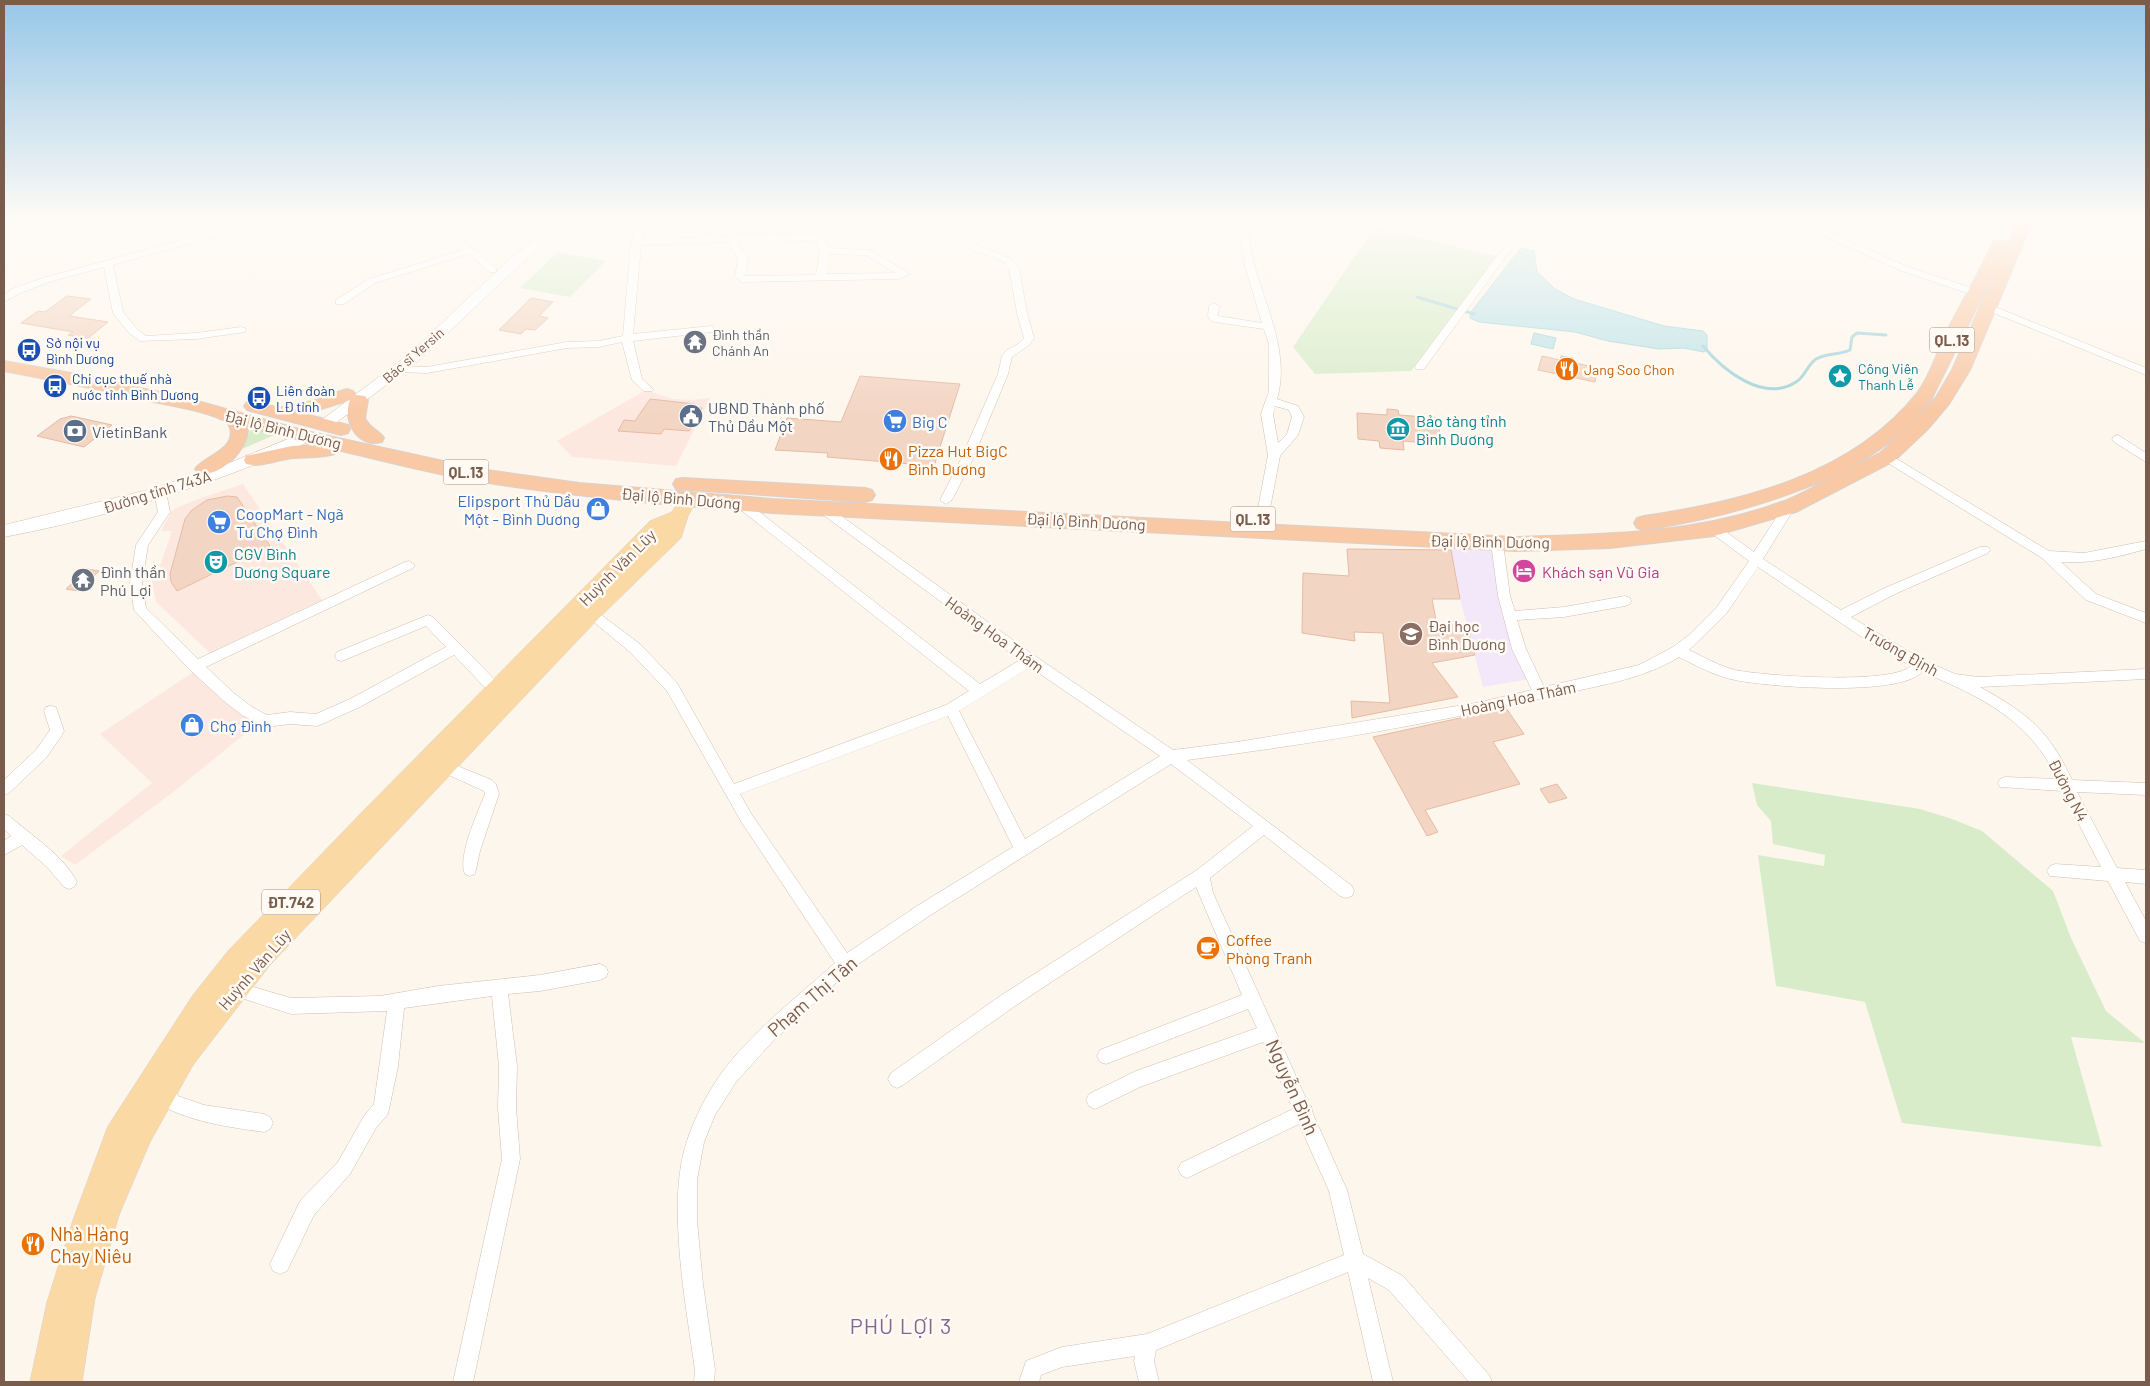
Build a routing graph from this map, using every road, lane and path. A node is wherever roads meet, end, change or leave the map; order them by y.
1 (34, 285) edge
2 (112, 285) edge
3 (366, 285) edge
4 (484, 285) edge
5 (633, 285) edge
6 (1016, 285) edge
7 (1256, 285) edge
8 (1481, 285) edge
9 (1943, 285) edge
10 (1987, 285) edge
11 (1990, 285) edge
12 (4, 299) edge
13 (1982, 300) junction
14 (340, 302) dead end
15 (1214, 306) dead end
16 (460, 308) junction
17 (1269, 327) junction
18 (711, 329) dead end
19 (241, 330) dead end
20 (628, 338) junction
21 (4, 353) edge
22 (4, 366) edge
23 (1420, 367) dead end
24 (399, 369) junction
25 (2146, 372) edge
26 (648, 389) dead end
27 (353, 398) junction
28 (1271, 401) junction
29 (275, 412) junction
30 (231, 416) junction
31 (308, 429) junction
32 (2118, 439) dead end
33 (369, 444) junction
34 (1274, 455) junction
35 (1887, 457) junction
36 (2146, 458) edge
37 (252, 460) junction
38 (205, 469) junction
39 (160, 492) junction
40 (687, 500) junction
41 (946, 500) junction
42 (740, 503) junction
43 (822, 508) junction
44 (1789, 508) junction
45 (1701, 514) junction
46 (44, 518) junction
47 (1262, 520) junction
48 (4, 522) edge
49 (1714, 529) junction
50 (4, 531) edge
51 (1496, 543) junction
52 (2146, 545) edge
53 (1984, 550) dead end
54 (2046, 555) junction
55 (1756, 560) junction
56 (409, 565) dead end
57 (1625, 601) dead end
58 (591, 614) junction
59 (1510, 616) junction
60 (1841, 616) junction
61 (2146, 618) edge
62 (456, 648) junction
63 (1680, 651) junction
64 (342, 656) dead end
65 (1030, 660) junction
66 (1920, 665) junction
67 (196, 666) junction
68 (2146, 674) edge
69 (1954, 679) junction
70 (496, 690) junction
71 (980, 692) junction
72 (1540, 693) junction
73 (951, 709) junction
74 (52, 711) dead end
75 (1171, 756) junction
76 (444, 767) junction
77 (2005, 783) dead end
78 (2065, 784) junction
79 (4, 789) edge
80 (2146, 789) edge
81 (731, 791) junction
82 (4, 820) edge
83 (1264, 826) junction
84 (23, 836) junction
85 (1022, 849) junction
86 (4, 850) edge
87 (470, 869) dead end
88 (2055, 871) dead end
89 (1202, 875) junction
90 (2112, 875) junction
91 (2146, 877) edge
92 (69, 882) dead end
93 (1346, 892) dead end
94 (2146, 936) edge
95 (844, 964) junction
96 (600, 972) dead end
97 (240, 982) junction
98 (499, 988) junction
99 (1253, 999) junction
100 (396, 1001) junction
101 (1268, 1032) junction
102 (1106, 1056) dead end
103 (897, 1079) dead end
104 (167, 1085) junction
105 (1095, 1100) dead end
106 (1305, 1112) junction
107 (264, 1123) dead end
108 (129, 1134) junction
109 (1187, 1168) dead end
110 (1354, 1260) junction
111 (280, 1264) dead end
112 (1147, 1344) junction
113 (45, 1382) edge
114 (66, 1382) edge
115 (463, 1382) edge
116 (704, 1382) edge
117 (1029, 1382) edge
118 (1149, 1382) edge
119 (1383, 1382) edge
120 (1482, 1382) edge

1 - 12 street
2 - 19 street
3 - 14 street
4 - 16 main road, Bác sĩ Yersin
5 - 20 street
6 - 41 street
7 - 17 street
8 - 23 street
9 - 13 street
10 - 13 highway, Đại lộ Bình Dương / QL.13
11 - 13 highway, Đại lộ Bình Dương / QL.13
13 - 25 street
13 - 35 highway, Đại lộ Bình Dương / QL.13
13 - 45 highway, Đại lộ Bình Dương / QL.13
15 - 17 street
16 - 24 main road, Bác sĩ Yersin
16 - 27 main road, Bác sĩ Yersin
17 - 28 street
18 - 20 street
20 - 24 street
20 - 26 street
21 - 29 highway, Đại lộ Bình Dương / QL.13
22 - 30 highway, Đại lộ Bình Dương / QL.13
24 - 27 main road, Bác sĩ Yersin
27 - 29 highway
27 - 31 main road, Bác sĩ Yersin
27 - 33 highway
28 - 34 street
28 - 34 street
29 - 31 highway, Đại lộ Bình Dương / QL.13
30 - 31 highway, Đại lộ Bình Dương / QL.13
30 - 38 highway
31 - 33 highway, Đại lộ Bình Dương / QL.13
31 - 37 main road, Đường tỉnh 743A
31 - 38 main road, Đường tỉnh 743A
32 - 36 street
33 - 37 highway
33 - 40 highway, Đại lộ Bình Dương / QL.13
34 - 47 street
35 - 44 highway, Đại lộ Bình Dương / QL.13
35 - 54 street
37 - 39 main road, Đường tỉnh 743A
38 - 46 main road, Đường tỉnh 743A
39 - 46 main road, Đường tỉnh 743A
39 - 67 street
40 - 41 highway, Đại lộ Bình Dương / QL.13
40 - 42 highway, Đại lộ Bình Dương / QL.13
40 - 58 main road, Huỳnh Văn Lũy / ĐT.742
40 - 70 main road, Huỳnh Văn Lũy / ĐT.742
41 - 47 highway, Đại lộ Bình Dương / QL.13
42 - 43 highway, Đại lộ Bình Dương / QL.13
42 - 71 street
43 - 51 highway, Đại lộ Bình Dương / QL.13
43 - 65 street, Hoàng Hoa Thám
44 - 49 highway, Đại lộ Bình Dương / QL.13
44 - 55 street, Hoàng Hoa Thám
45 - 47 highway, Đại lộ Bình Dương / QL.13
45 - 49 highway
46 - 48 main road, Đường tỉnh 743A
46 - 50 main road, Đường tỉnh 743A
49 - 51 highway, Đại lộ Bình Dương / QL.13
49 - 55 street, Trương Định
51 - 59 street
52 - 54 street
53 - 60 street
54 - 61 street
55 - 60 street, Trương Định
55 - 63 street, Hoàng Hoa Thám
56 - 67 street
57 - 59 street
58 - 76 main road, Huỳnh Văn Lũy / ĐT.742
58 - 81 street
59 - 72 street
60 - 66 street, Trương Định
62 - 64 street
62 - 67 street
62 - 70 street
63 - 66 street
63 - 72 street, Hoàng Hoa Thám
65 - 71 street
65 - 75 street, Hoàng Hoa Thám
66 - 69 street, Trương Định
68 - 69 street, Trương Định
69 - 78 street, Đường N4
70 - 108 main road, Huỳnh Văn Lũy / ĐT.742
71 - 73 street
72 - 75 street, Hoàng Hoa Thám
73 - 81 street
73 - 85 street
74 - 79 street
75 - 83 street, Hoàng Hoa Thám
75 - 85 street, Phạm Thị Tân
76 - 87 street
76 - 97 main road, Huỳnh Văn Lũy / ĐT.742
77 - 78 street
78 - 80 street
78 - 90 street, Đường N4
81 - 95 street
82 - 84 street
83 - 89 street
83 - 93 street, Hoàng Hoa Thám
84 - 86 street
84 - 92 street
85 - 95 street, Phạm Thị Tân
88 - 90 street
89 - 99 street, Nguyễn Bình
89 - 103 street
90 - 91 street
90 - 94 street, Đường N4
95 - 116 street, Phạm Thị Tân
96 - 98 street
97 - 100 street
97 - 104 main road, Huỳnh Văn Lũy / ĐT.742
98 - 100 street
98 - 115 street
99 - 101 street, Nguyễn Bình
99 - 102 street
100 - 111 street
101 - 105 street
101 - 106 street, Nguyễn Bình
104 - 107 street
104 - 108 main road, Huỳnh Văn Lũy / ĐT.742
106 - 109 street
106 - 110 street, Nguyễn Bình
108 - 113 main road, Huỳnh Văn Lũy / ĐT.742
108 - 114 main road, Huỳnh Văn Lũy / ĐT.742
110 - 112 street
110 - 119 street, Nguyễn Bình
110 - 120 street
112 - 117 street
112 - 118 street

